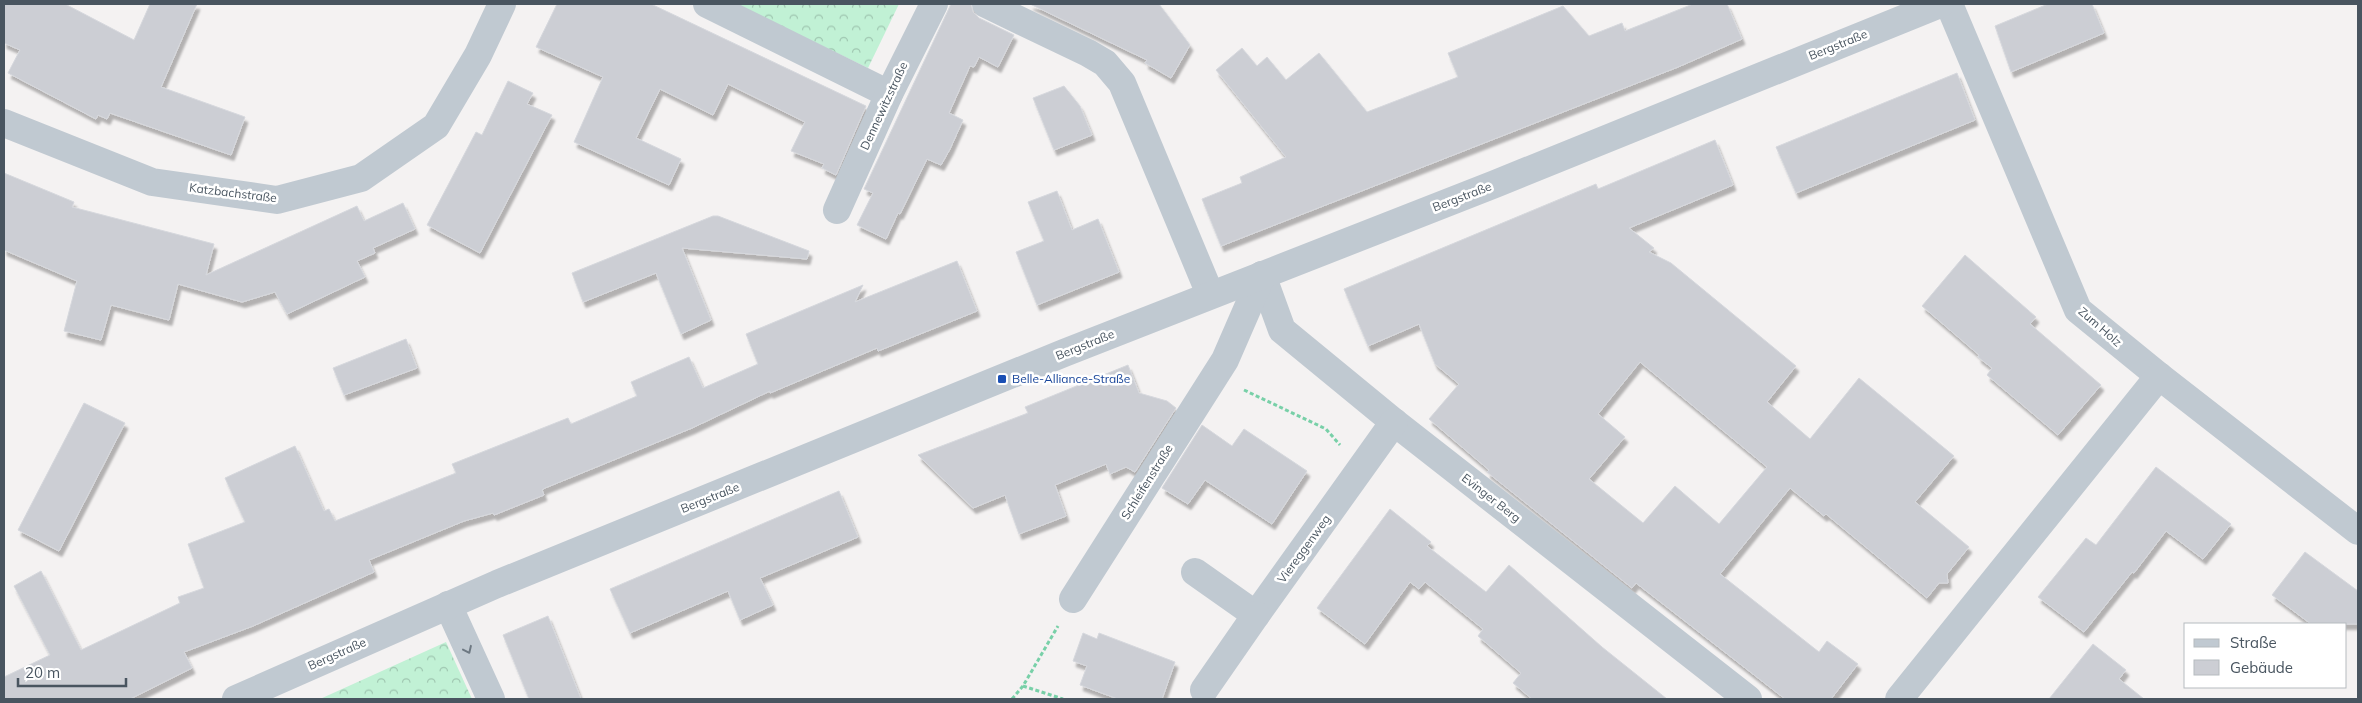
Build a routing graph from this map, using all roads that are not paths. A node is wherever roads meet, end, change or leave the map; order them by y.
1 (502, 4) edge
2 (707, 4) edge
3 (934, 4) edge
4 (986, 4) edge
5 (1940, 4) edge
6 (1949, 4) edge
7 (889, 94) junction
8 (4, 123) edge
9 (838, 210) dead end
10 (1262, 275) junction
11 (1210, 294) junction
12 (2159, 376) junction
13 (1394, 422) junction
14 (2358, 531) edge
15 (1195, 572) dead end
16 (1073, 599) road end
17 (448, 605) junction
18 (1256, 615) junction
19 (1204, 690) dead end
20 (236, 699) edge
21 (491, 699) edge
22 (1748, 699) edge
23 (1899, 699) edge

1 - 8 street, Katzbachstraße
2 - 7 street
3 - 7 street, Dennewitzstraße
4 - 11 street
5 - 10 street, Bergstraße
6 - 12 street, Zum Holz
7 - 9 street, Dennewitzstraße
10 - 11 street, Bergstraße
10 - 13 street, Evinger Berg
10 - 16 street, Schleifenstraße
11 - 17 street, Bergstraße
12 - 14 street, Zum Holz
12 - 23 street
13 - 18 street, Viereggenweg
13 - 22 street, Evinger Berg
15 - 18 street
17 - 20 street, Bergstraße
17 -> 21 street
18 - 19 street

